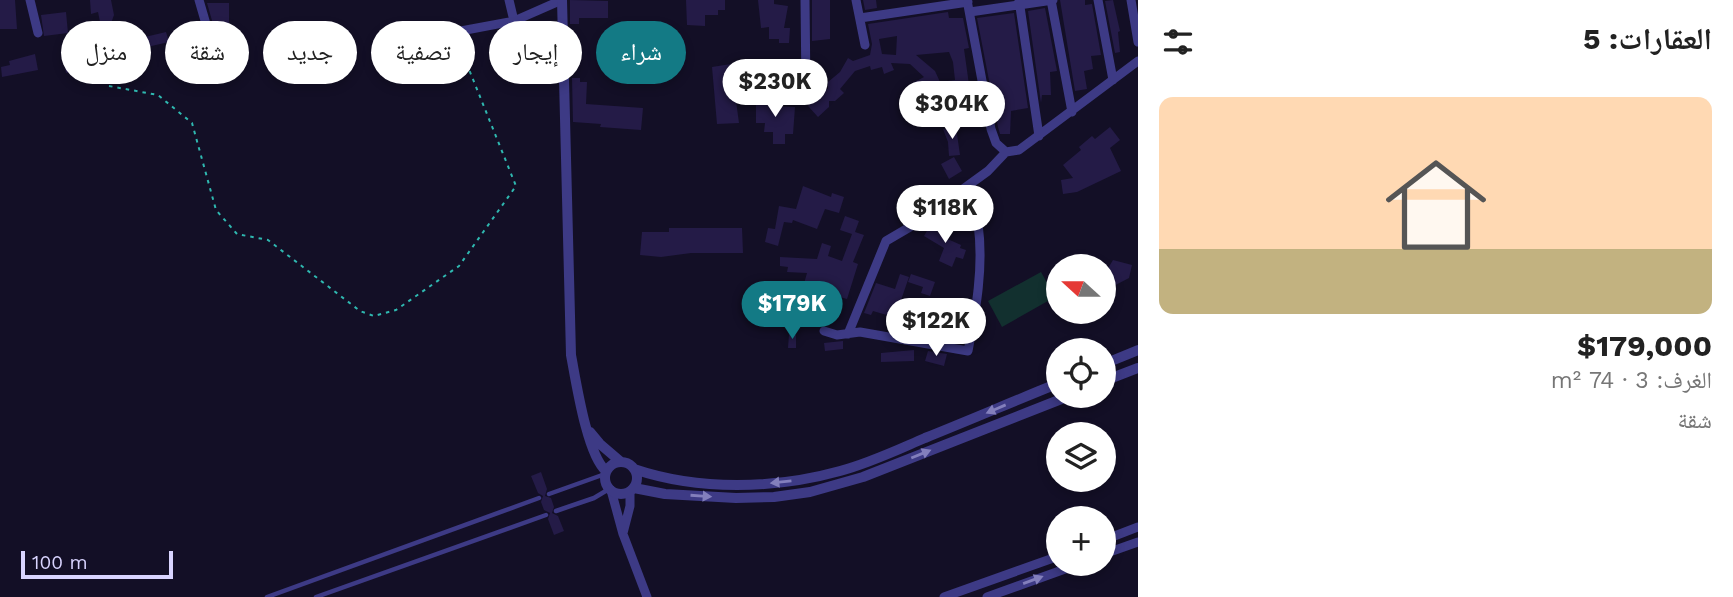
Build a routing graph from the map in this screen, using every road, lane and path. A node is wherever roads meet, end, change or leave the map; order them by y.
1 (30, 0) edge
2 (199, 0) edge
3 (509, 0) edge
4 (562, 0) edge
5 (805, 0) edge
6 (856, 0) edge
7 (1052, 0) edge
8 (1098, 0) edge
9 (1131, 0) edge
10 (1019, 2) edge
11 (924, 4) edge
12 (968, 5) edge
13 (860, 18) junction
14 (205, 21) edge
15 (514, 21) joint
16 (38, 33) dead end
17 (1138, 42) edge
18 (865, 45) dead end
19 (1138, 61) edge
20 (1113, 80) junction
21 (475, 84) edge
22 (109, 86) dead end
23 (774, 99) dead end
24 (1072, 112) junction
25 (1039, 136) junction
26 (1006, 152) junction
27 (966, 187) junction
28 (824, 331) dead end
29 (848, 334) junction
30 (1138, 350) edge
31 (1116, 359) edge
32 (1138, 368) edge
33 (1116, 376) edge
34 (1046, 388) edge
35 (1046, 405) edge
36 (589, 430) junction
37 (621, 462) junction
38 (634, 469) junction
39 (606, 472) junction
40 (632, 489) junction
41 (610, 490) junction
42 (549, 494) dead end
43 (539, 498) dead end
44 (556, 511) dead end
45 (546, 515) dead end
46 (1138, 527) edge
47 (623, 534) junction
48 (1116, 535) edge
49 (1138, 542) edge
50 (1116, 550) edge
51 (1046, 561) edge
52 (1046, 576) edge
53 (988, 581) junction
54 (991, 596) edge
55 (267, 597) edge
56 (316, 597) edge
57 (647, 597) edge
58 (944, 597) edge

1 - 16 street
2 - 14 street
3 - 15 street
4 - 15 street
4 - 36 street
5 - 23 street
6 - 13 street
7 - 10 street
7 - 24 street
8 - 20 street
9 - 17 street
10 - 12 street
10 - 25 street
11 - 12 street
11 - 13 street
12 - 26 street
13 - 18 street
19 - 20 street
20 - 24 street
21 - 22 path
24 - 25 street
25 - 26 street
26 - 27 street
27 - 29 street
27 - 29 street
28 - 29 street
30 - 31 street
32 - 33 street
34 -> 38 street
40 -> 35 street
36 - 37 street
36 - 39 street
37 - 38 street
37 - 39 street
38 - 40 street
39 - 41 street
39 - 42 lane
40 - 41 street
40 - 47 street
41 - 44 lane
41 - 47 street
43 - 55 lane
45 - 56 lane
46 - 48 street
47 - 57 street
49 - 50 street
51 - 53 street
54 -> 52 street
53 - 54 street
53 - 58 street

